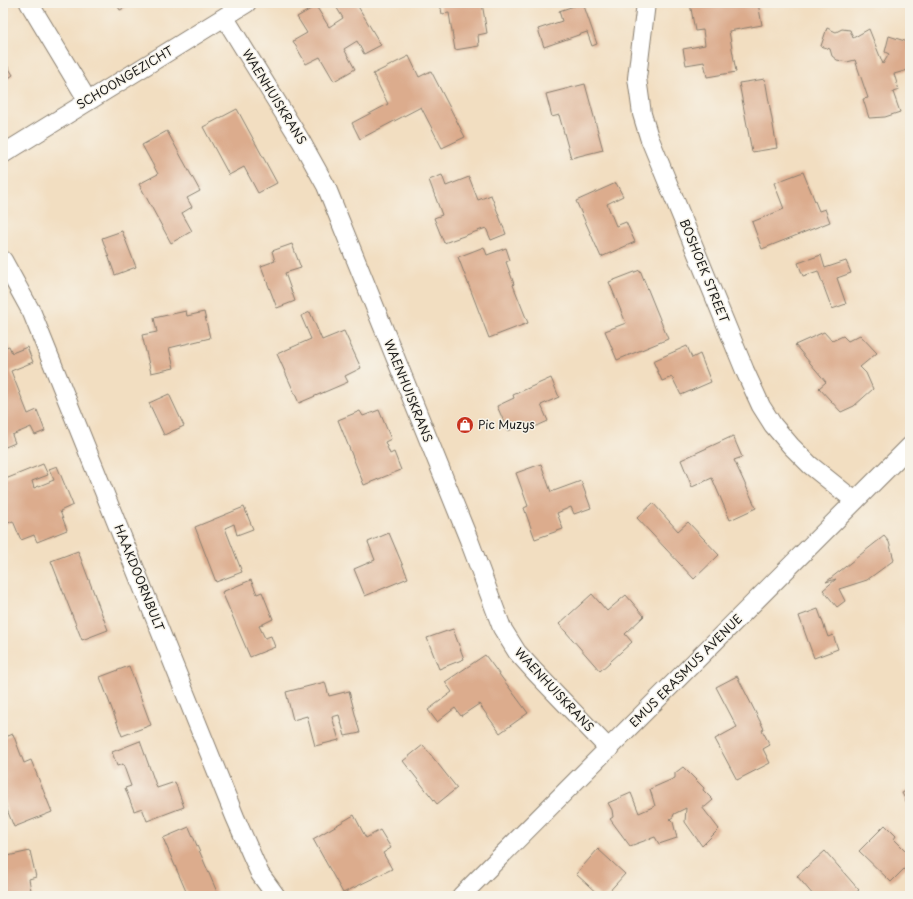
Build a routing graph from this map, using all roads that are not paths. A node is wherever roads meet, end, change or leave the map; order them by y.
1 (29, 3) edge
2 (248, 3) edge
3 (646, 3) edge
4 (225, 18) junction
5 (88, 100) junction
6 (3, 154) edge
7 (3, 260) edge
8 (910, 446) edge
9 (855, 501) junction
10 (610, 749) junction
11 (276, 896) edge
12 (461, 896) edge

1 - 5 street
2 - 4 street, SCHOONGEZICHT
3 - 9 street, BOSHOEK STREET
4 - 5 street, SCHOONGEZICHT
4 - 10 street, WAENHUISKRANS
5 - 6 street, SCHOONGEZICHT
7 - 11 street, HAAKDOORNBULT
8 - 9 street, EMUS ERASMUS AVENUE
9 - 10 street, EMUS ERASMUS AVENUE
10 - 12 street, EMUS ERASMUS AVENUE

